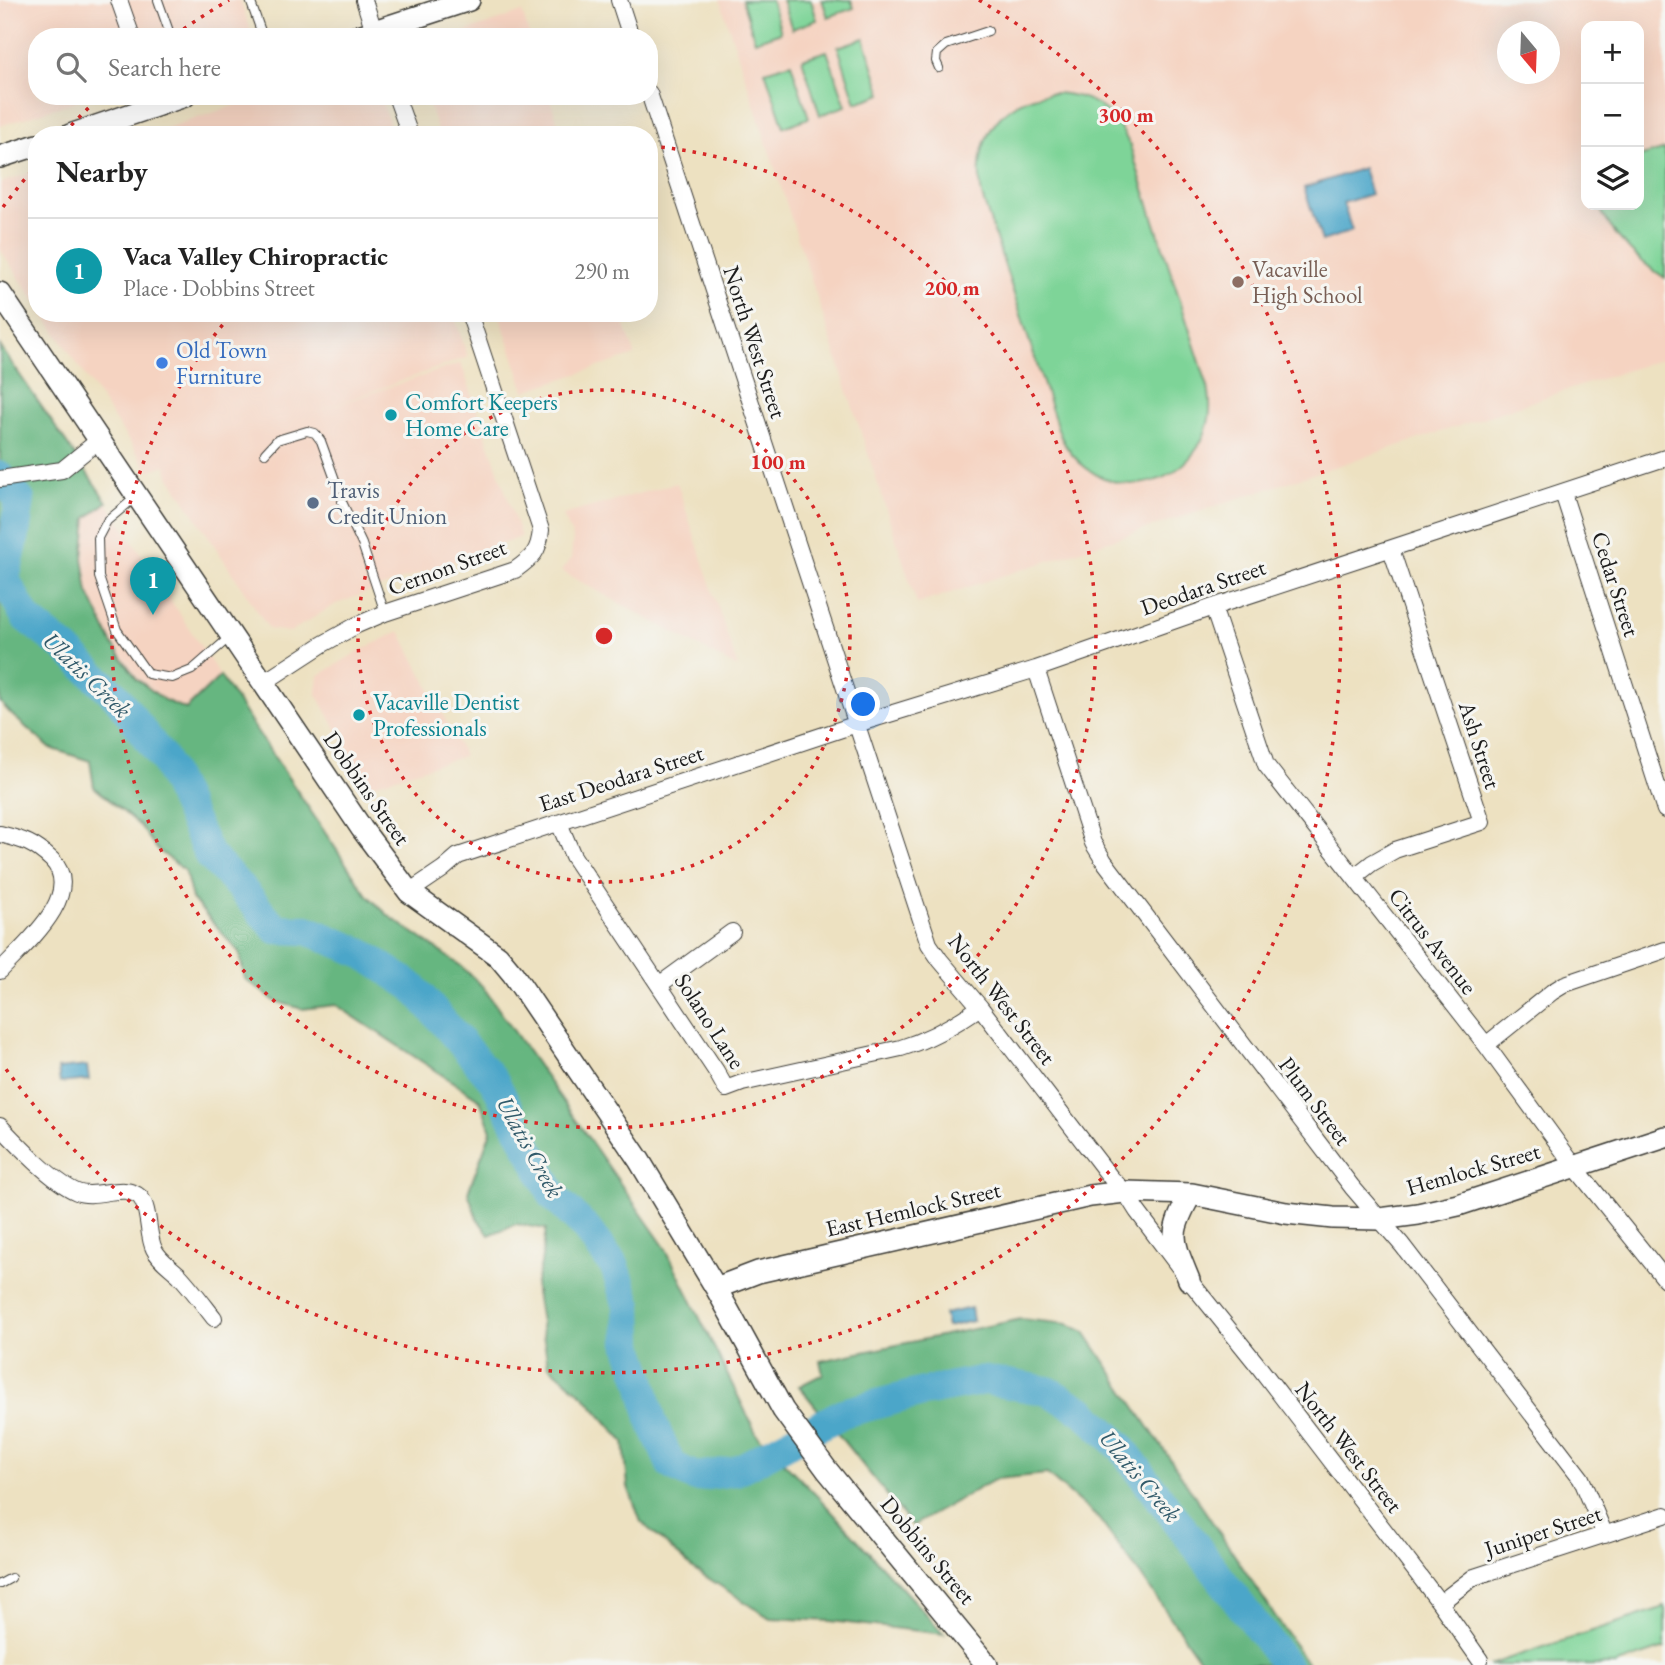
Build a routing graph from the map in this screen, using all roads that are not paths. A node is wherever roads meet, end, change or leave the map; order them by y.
1 (119, 0) edge
2 (158, 0) edge
3 (250, 0) edge
4 (364, 0) edge
5 (469, 0) edge
6 (619, 0) edge
7 (129, 28) edge
8 (168, 28) edge
9 (260, 28) edge
10 (368, 28) edge
11 (389, 28) edge
12 (628, 28) edge
13 (988, 31) dead end
14 (939, 68) dead end
15 (144, 105) edge
16 (399, 105) edge
17 (653, 105) edge
18 (92, 126) edge
19 (407, 126) edge
20 (28, 148) edge
21 (0, 157) edge
22 (0, 293) edge
23 (472, 322) edge
24 (99, 440) junction
25 (265, 453) dead end
26 (1665, 458) edge
27 (0, 479) edge
28 (338, 488) dead end
29 (1563, 493) junction
30 (137, 496) junction
31 (342, 502) dead end
32 (1391, 548) junction
33 (1213, 607) junction
34 (385, 613) junction
35 (231, 636) junction
36 (1036, 669) junction
37 (263, 683) junction
38 (857, 724) junction
39 (1665, 810) edge
40 (559, 823) junction
41 (0, 834) edge
42 (1354, 877) junction
43 (409, 892) junction
44 (732, 932) dead end
45 (1665, 950) edge
46 (0, 971) edge
47 (659, 985) junction
48 (980, 1007) junction
49 (1486, 1045) junction
50 (0, 1126) edge
51 (1665, 1137) edge
52 (1575, 1167) junction
53 (1125, 1192) junction
54 (1191, 1194) junction
55 (1380, 1219) junction
56 (1665, 1279) edge
57 (1189, 1280) junction
58 (716, 1287) junction
59 (214, 1318) dead end
60 (1665, 1515) edge
61 (1605, 1535) junction
62 (11, 1578) dead end
63 (0, 1584) edge
64 (1440, 1603) junction
65 (1480, 1660) dead end
66 (987, 1665) edge

1 - 7 street
2 - 8 lane
3 - 9 lane
4 - 10 street
5 - 11 main road
6 - 12 street
13 - 14 lane
15 - 18 main road
16 - 19 street
17 - 38 street, North West Street
20 - 21 main road
22 - 24 main road, Dobbins Street
23 - 34 street, Cernon Street
24 - 27 street
24 - 30 main road, Dobbins Street
25 - 28 lane
26 - 29 street, Deodara Street
29 - 32 street, Deodara Street
29 - 39 street, Cedar Street
30 - 35 main road, Dobbins Street
30 - 35 lane
31 - 34 lane
32 - 33 street, Deodara Street
32 - 42 street, Ash Street
33 - 36 street, Deodara Street
33 - 42 street, Citrus Avenue
34 - 37 street, Cernon Street
35 - 37 main road, Dobbins Street
36 - 38 street, Deodara Street
36 - 55 street, Plum Street
37 - 43 main road, Dobbins Street
38 - 40 street, East Deodara Street
38 - 48 street, North West Street
40 - 43 street, East Deodara Street
40 - 47 street, Solano Lane
41 - 46 street
42 - 49 street, Citrus Avenue
43 - 58 main road, Dobbins Street
44 - 47 street
45 - 49 street
47 - 48 street, Solano Lane
48 - 53 street, North West Street
49 - 52 street, Citrus Avenue
50 - 59 street
51 - 52 main road, Hemlock Street
52 - 55 main road, Hemlock Street
52 - 56 street, Citrus Avenue
53 - 54 main road, Hemlock Street
53 - 57 street, North West Street
53 - 58 main road, East Hemlock Street
54 - 55 main road, Hemlock Street
54 - 57 main road
55 - 61 street, Plum Street
57 - 64 street, North West Street
58 - 66 main road, Dobbins Street
60 - 61 street, Juniper Street
61 - 64 street, Juniper Street
62 - 63 lane
64 - 65 street, North West Street

